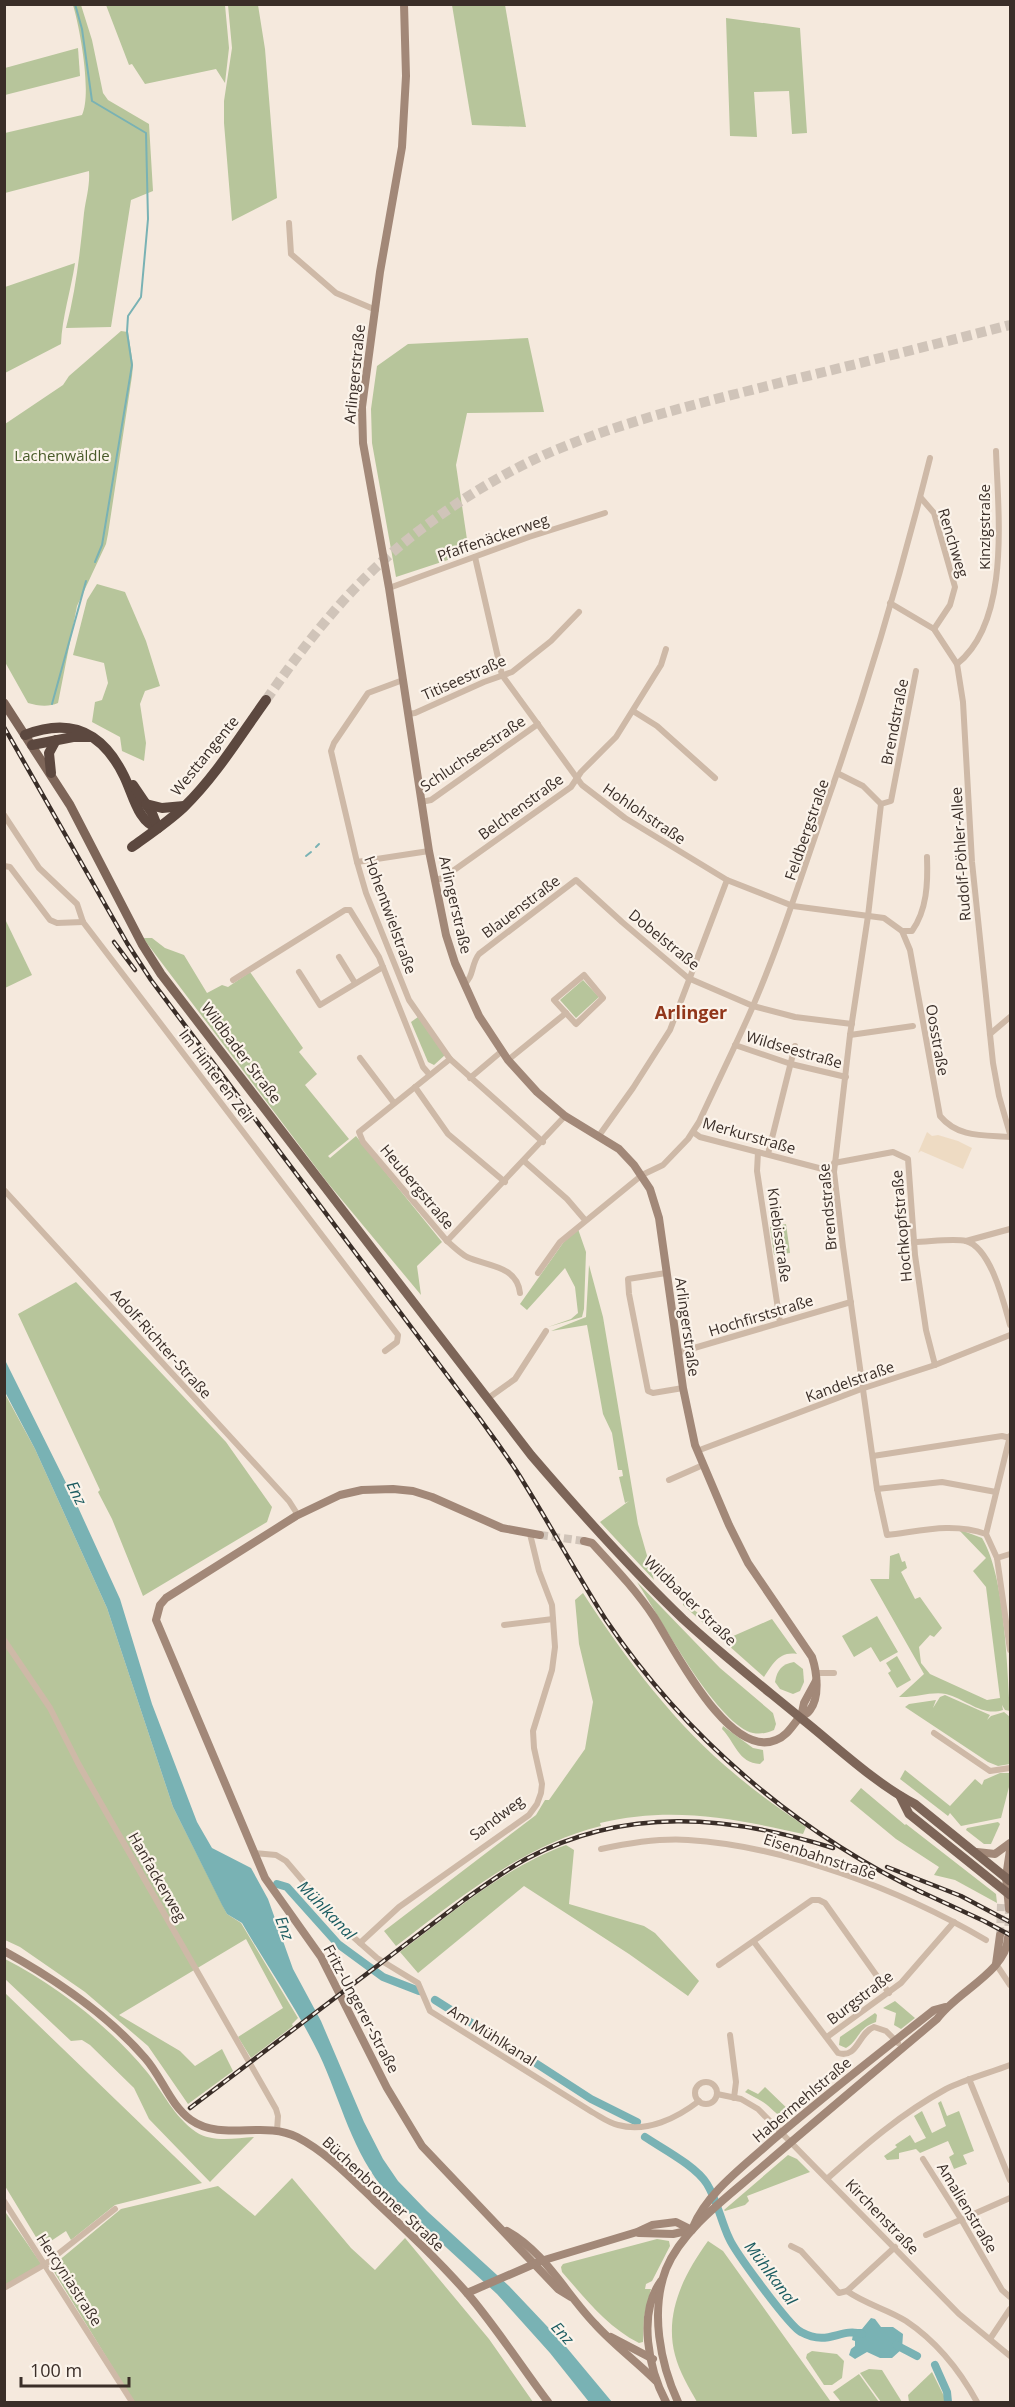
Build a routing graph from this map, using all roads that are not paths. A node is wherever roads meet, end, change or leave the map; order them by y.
1 (404, 4) edge
2 (289, 223) dead end
3 (376, 310) junction
4 (996, 451) dead end
5 (930, 458) dead end
6 (921, 498) junction
7 (605, 513) dead end
8 (475, 557) junction
9 (389, 588) junction
10 (890, 603) junction
11 (579, 612) dead end
12 (934, 628) junction
13 (666, 649) dead end
14 (957, 664) junction
15 (916, 671) dead end
16 (502, 675) junction
17 (403, 680) junction
18 (267, 700) tunnel mouth
19 (4, 703) edge
20 (633, 711) junction
21 (408, 714) junction
22 (538, 724) junction
23 (25, 735) junction
24 (91, 737) junction
25 (56, 740) junction
26 (32, 745) junction
27 (51, 773) junction
28 (839, 774) junction
29 (124, 776) junction
30 (578, 778) junction
31 (715, 778) dead end
32 (421, 802) junction
33 (146, 804) junction
34 (880, 804) junction
35 (184, 806) junction
36 (4, 815) edge
37 (158, 828) junction
38 (132, 847) dead end
39 (429, 851) junction
40 (927, 857) dead end
41 (357, 862) junction
42 (4, 866) edge
43 (435, 879) junction
44 (576, 880) joint
45 (727, 880) junction
46 (793, 906) junction
47 (868, 916) junction
48 (83, 922) junction
49 (902, 931) junction
50 (339, 957) dead end
51 (383, 967) junction
52 (299, 972) dead end
53 (688, 978) junction
54 (233, 980) dead end
55 (355, 983) junction
56 (464, 984) junction
57 (753, 1006) junction
58 (566, 1013) junction
59 (1011, 1017) edge
60 (852, 1024) junction
61 (913, 1026) dead end
62 (990, 1034) junction
63 (850, 1035) junction
64 (735, 1045) junction
65 (795, 1046) dead end
66 (502, 1051) junction
67 (360, 1058) dead end
68 (450, 1059) junction
69 (508, 1060) junction
70 (791, 1064) junction
71 (429, 1074) junction
72 (846, 1077) junction
73 (470, 1078) junction
74 (415, 1087) junction
75 (394, 1103) junction
76 (565, 1116) junction
77 (693, 1132) junction
78 (1011, 1135) edge
79 (598, 1137) junction
80 (543, 1142) junction
81 (758, 1152) junction
82 (768, 1154) junction
83 (524, 1161) junction
84 (834, 1163) junction
85 (834, 1172) junction
86 (642, 1175) junction
87 (505, 1182) junction
88 (4, 1190) edge
89 (585, 1220) junction
90 (1011, 1229) edge
91 (447, 1241) junction
92 (966, 1241) junction
93 (914, 1242) junction
94 (538, 1273) dead end
95 (666, 1273) junction
96 (520, 1293) dead end
97 (851, 1302) junction
98 (780, 1322) junction
99 (1011, 1325) edge
100 (546, 1331) dead end
101 (1011, 1335) edge
102 (386, 1351) dead end
103 (677, 1353) junction
104 (935, 1365) junction
105 (682, 1388) junction
106 (864, 1388) junction
107 (487, 1399) junction
108 (1010, 1438) edge
109 (697, 1451) junction
110 (873, 1456) junction
111 (703, 1466) junction
112 (669, 1480) dead end
113 (877, 1489) junction
114 (996, 1492) junction
115 (296, 1516) junction
116 (530, 1534) junction
117 (986, 1534) junction
118 (540, 1535) tunnel mouth
119 (584, 1541) tunnel mouth
120 (1011, 1554) edge
121 (997, 1558) junction
122 (554, 1619) junction
123 (504, 1625) dead end
124 (4, 1640) edge
125 (1011, 1650) edge
126 (834, 1673) dead end
127 (816, 1677) junction
128 (801, 1717) junction
129 (934, 1732) dead end
130 (1011, 1768) edge
131 (900, 1796) junction
132 (1011, 1843) edge
133 (601, 1849) dead end
134 (1011, 1850) edge
135 (977, 1852) junction
136 (254, 1853) junction
137 (1008, 1879) edge
138 (1008, 1893) edge
139 (1005, 1907) tunnel mouth
140 (954, 1922) junction
141 (1004, 1936) tunnel mouth
142 (986, 1940) dead end
143 (754, 1942) junction
144 (360, 1943) junction
145 (4, 1952) edge
146 (996, 1964) junction
147 (719, 1965) dead end
148 (1011, 1985) edge
149 (889, 1993) junction
150 (945, 2007) junction
151 (729, 2035) dead end
152 (827, 2037) junction
153 (896, 2041) junction
154 (902, 2048) junction
155 (1011, 2065) edge
156 (969, 2079) junction
157 (717, 2094) junction
158 (734, 2098) junction
159 (699, 2101) junction
160 (277, 2131) junction
161 (782, 2132) junction
162 (791, 2142) junction
163 (923, 2159) dead end
164 (828, 2178) junction
165 (1011, 2180) edge
166 (1011, 2198) edge
167 (4, 2200) edge
168 (115, 2209) dead end
169 (704, 2213) junction
170 (962, 2219) junction
171 (692, 2230) junction
172 (926, 2235) dead end
173 (791, 2246) dead end
174 (895, 2247) junction
175 (537, 2262) junction
176 (44, 2265) junction
177 (663, 2279) junction
178 (4, 2288) edge
179 (847, 2290) junction
180 (467, 2293) junction
181 (1011, 2297) edge
182 (1011, 2309) edge
183 (605, 2334) junction
184 (990, 2339) junction
185 (1011, 2356) edge
186 (651, 2357) junction
187 (668, 2378) junction
188 (656, 2381) junction
189 (132, 2403) edge
190 (548, 2403) edge
191 (666, 2403) edge
192 (678, 2403) edge
193 (977, 2403) edge

1 - 3 main road, Arlingerstraße
2 - 3 street
3 - 9 main road, Arlingerstraße
4 - 14 street, Kinzigstraße
5 - 6 street, Feldbergstraße
6 - 10 street, Feldbergstraße
6 - 12 street, Renchweg
7 - 8 street, Pfaffenäckerweg
8 - 9 street, Pfaffenäckerweg
8 - 16 street, Hohlohstraße
9 - 17 main road, Arlingerstraße
10 - 12 street, Rudolf-Pöhler-Allee
10 - 28 street, Feldbergstraße
11 - 16 street, Titiseestraße
12 - 14 street, Rudolf-Pöhler-Allee
13 - 20 street, Belchenstraße
14 - 62 street, Rudolf-Pöhler-Allee
15 - 34 street, Brendstraße
16 - 21 street, Titiseestraße
16 - 22 street, Hohlohstraße
17 - 21 main road, Arlingerstraße
17 - 41 street, Hohentwielstraße
18 - 35 highway, Westtangente
19 - 23 main road, Wildbader Straße
20 - 30 street, Belchenstraße
20 - 31 street
21 - 32 main road, Arlingerstraße
22 - 30 street, Hohlohstraße
22 - 32 street, Schluchseestraße
23 - 24 highway
23 - 26 main road, Wildbader Straße
24 - 25 highway
24 - 29 highway
25 - 26 highway
25 - 27 highway
26 - 27 main road, Wildbader Straße
27 - 107 main road, Wildbader Straße
28 - 34 street
28 - 46 street, Feldbergstraße
29 - 33 highway
29 - 37 highway
30 - 43 street, Belchenstraße
30 - 45 street, Hohlohstraße
32 - 39 main road, Arlingerstraße
33 - 35 highway
33 - 37 highway
34 - 47 street, Brendstraße
35 - 37 highway, Westtangente
36 - 48 street, Im Hinteren Zeil
37 - 38 highway, Westtangente
39 - 41 street
39 - 43 main road, Arlingerstraße
40 - 49 street
41 - 68 street, Hohentwielstraße
42 - 48 street
43 - 56 main road, Arlingerstraße
44 - 53 street, Dobelstraße
44 - 56 street, Blauenstraße
45 - 46 street, Hohlohstraße
45 - 53 street
46 - 47 street, Hohlohstraße
46 - 57 street, Feldbergstraße
47 - 49 street
47 - 60 street, Brendstraße
48 - 102 street, Im Hinteren Zeil
49 - 78 street, Oosstraße
50 - 55 street
51 - 54 street
51 - 55 street
51 - 71 street
52 - 55 street
53 - 57 street, Dobelstraße
53 - 79 street
56 - 66 main road, Arlingerstraße
57 - 60 street, Dobelstraße
57 - 64 street, Feldbergstraße
58 - 58 street
58 - 69 street
59 - 62 street
60 - 63 street, Brendstraße
61 - 63 street
62 - 78 street, Rudolf-Pöhler-Allee
63 - 72 street, Brendstraße
64 - 70 street, Wildseestraße
64 - 77 street, Feldbergstraße
65 - 70 street
66 - 69 main road, Arlingerstraße
66 - 73 street
67 - 75 street
68 - 71 street, Heubergstraße
68 - 73 street, Hohentwielstraße
69 - 76 main road, Arlingerstraße
70 - 72 street, Wildseestraße
70 - 82 street
71 - 74 street, Heubergstraße
72 - 84 street, Brendstraße
73 - 80 street, Hohentwielstraße
74 - 75 street, Heubergstraße
74 - 87 street
75 - 91 street, Heubergstraße
76 - 79 main road, Arlingerstraße
76 - 80 street, Heubergstraße
77 - 81 street, Merkurstraße
77 - 86 street, Feldbergstraße
79 - 86 main road, Arlingerstraße
80 - 83 street, Heubergstraße
81 - 82 street, Merkurstraße
81 - 98 street, Kniebisstraße
82 - 85 street, Merkurstraße
83 - 87 street, Heubergstraße
83 - 89 street
84 - 85 street, Brendstraße
84 - 93 street, Hochkopfstraße
85 - 97 street, Brendstraße
86 - 89 street, Feldbergstraße
86 - 95 main road, Arlingerstraße
87 - 91 street, Heubergstraße
88 - 115 street, Adolf-Richter-Straße
89 - 94 street, Feldbergstraße
90 - 92 street
91 - 96 street
92 - 93 street
92 - 99 street
93 - 104 street, Hochkopfstraße
95 - 103 main road, Arlingerstraße
95 - 105 street
97 - 98 street, Hochfirststraße
97 - 106 street, Brendstraße
98 - 103 street, Hochfirststraße
100 - 107 street
101 - 104 street, Kandelstraße
103 - 105 main road, Arlingerstraße
104 - 106 street, Kandelstraße
105 - 109 main road, Arlingerstraße
106 - 109 street, Kandelstraße
106 - 110 street, Brendstraße
107 - 128 main road, Wildbader Straße
108 - 110 street
108 - 114 street
109 - 111 main road, Arlingerstraße
110 - 113 street, Brendstraße
111 - 112 street
111 - 127 main road, Arlingerstraße
113 - 114 street
113 - 117 street, Brendstraße
114 - 117 street
115 - 116 main road
115 - 136 main road, Fritz-Ungerer-Straße
116 - 118 main road
116 - 122 street, Sandweg
117 - 121 street
119 - 128 main road
120 - 121 street
121 - 125 street
122 - 123 street
122 - 144 street, Sandweg
124 - 160 street, Hanfackerweg
126 - 127 street
127 - 128 main road
128 - 131 main road, Wildbader Straße
129 - 130 street
131 - 135 main road, Wildbader Straße
131 - 138 main road, Wildbader Straße
132 - 135 main road
133 - 140 street, Eisenbahnstraße
134 - 137 main road
135 - 137 main road, Wildbader Straße
136 - 144 street, Am Mühlkanal
136 - 175 main road, Fritz-Ungerer-Straße
137 - 138 main road
138 - 139 main road
140 - 142 street, Eisenbahnstraße
140 - 149 street, Burgstraße
141 - 146 main road, Habermehlstraße
143 - 147 street
143 - 149 street
143 - 152 street, Burgstraße
144 - 159 street, Am Mühlkanal
145 - 160 main road, Büchenbronner Straße
146 - 148 street
146 - 150 main road, Habermehlstraße
149 - 152 street, Burgstraße
150 - 153 main road, Habermehlstraße
150 - 154 main road, Habermehlstraße
151 - 158 street
152 - 153 street, Burgstraße
153 - 154 street, Burgstraße
153 - 161 main road, Habermehlstraße
154 - 162 main road, Habermehlstraße
155 - 156 street
156 - 164 street
156 - 165 street
157 - 158 street, Kirchenstraße
157 - 159 street
157 - 159 street, Kirchenstraße
158 - 161 street, Kirchenstraße
160 - 180 main road, Büchenbronner Straße
161 - 162 street, Kirchenstraße
161 - 169 main road, Habermehlstraße
162 - 164 street, Kirchenstraße
162 - 169 main road, Habermehlstraße
163 - 170 street, Amalienstraße
164 - 174 street, Kirchenstraße
166 - 170 street
167 - 176 street, Hercyniastraße
168 - 176 street
169 - 171 main road, Habermehlstraße
170 - 172 street
170 - 181 street, Amalienstraße
171 - 175 main road
171 - 177 main road, Habermehlstraße
173 - 179 street
174 - 179 street
174 - 184 street, Kirchenstraße
175 - 180 main road
175 - 183 main road, Fritz-Ungerer-Straße
176 - 178 street
176 - 189 street, Hercyniastraße
177 - 186 main road, Habermehlstraße
177 - 187 main road, Habermehlstraße
179 - 193 street
180 - 190 main road, Büchenbronner Straße
182 - 184 street
183 - 186 main road, Fritz-Ungerer-Straße
183 - 188 main road, Fritz-Ungerer-Straße
184 - 185 street, Kirchenstraße
186 - 187 main road, Habermehlstraße
186 - 188 main road, Habermehlstraße
187 - 192 main road, Habermehlstraße
188 - 191 main road, Habermehlstraße

